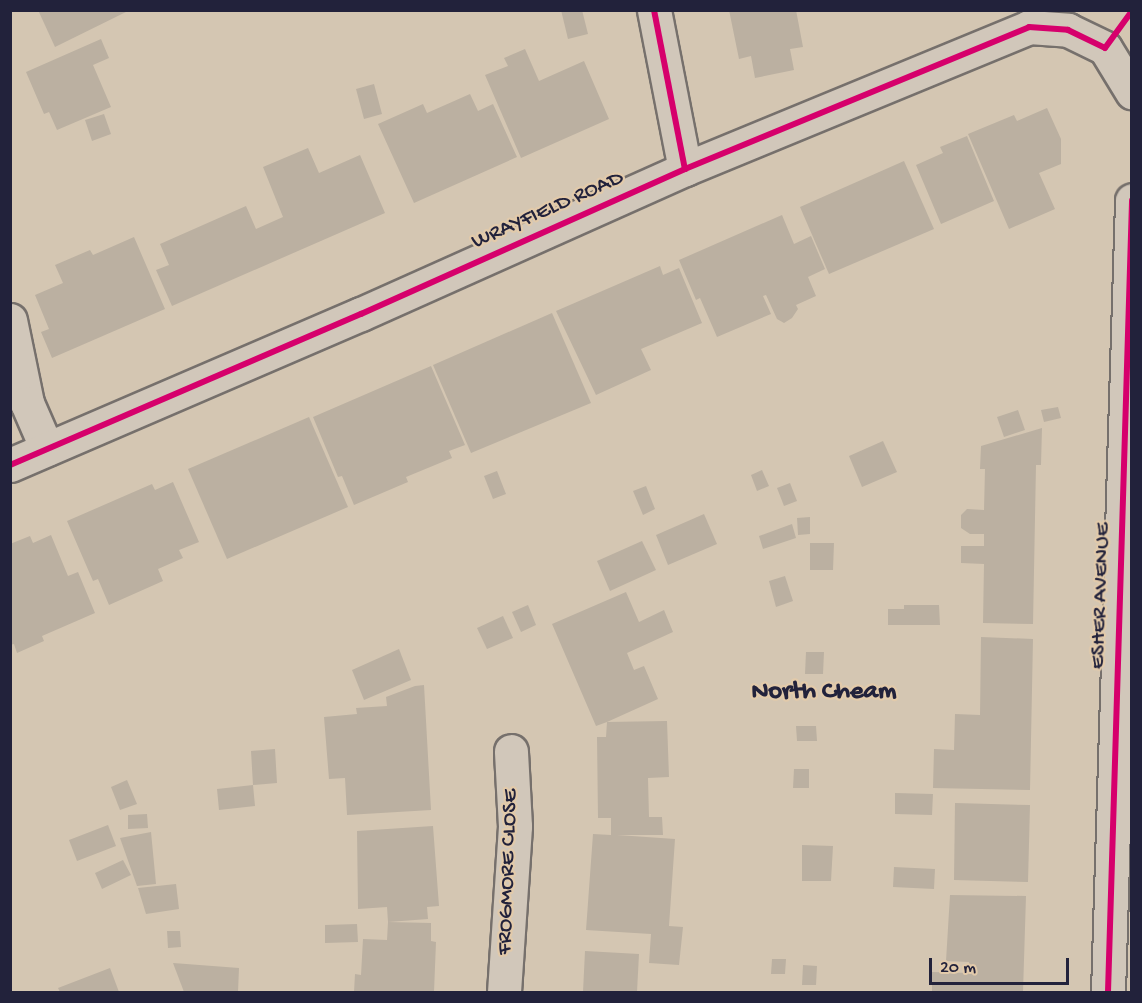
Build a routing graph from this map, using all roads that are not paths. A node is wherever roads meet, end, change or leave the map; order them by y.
1 (654, 10) edge
2 (1131, 92) edge
3 (686, 169) junction
4 (1131, 200) edge
5 (10, 320) edge
6 (47, 449) junction
7 (10, 465) edge
8 (511, 752) dead end
9 (1123, 844) edge
10 (504, 993) edge
11 (1108, 993) edge

1 - 3 street
2 - 3 street, WRAYFIELD ROAD
3 - 6 street, WRAYFIELD ROAD
4 - 9 street, ESHER AVENUE
5 - 6 street
6 - 7 street, WRAYFIELD ROAD
8 - 10 street, FROGMORE CLOSE
9 - 11 street, ESHER AVENUE

